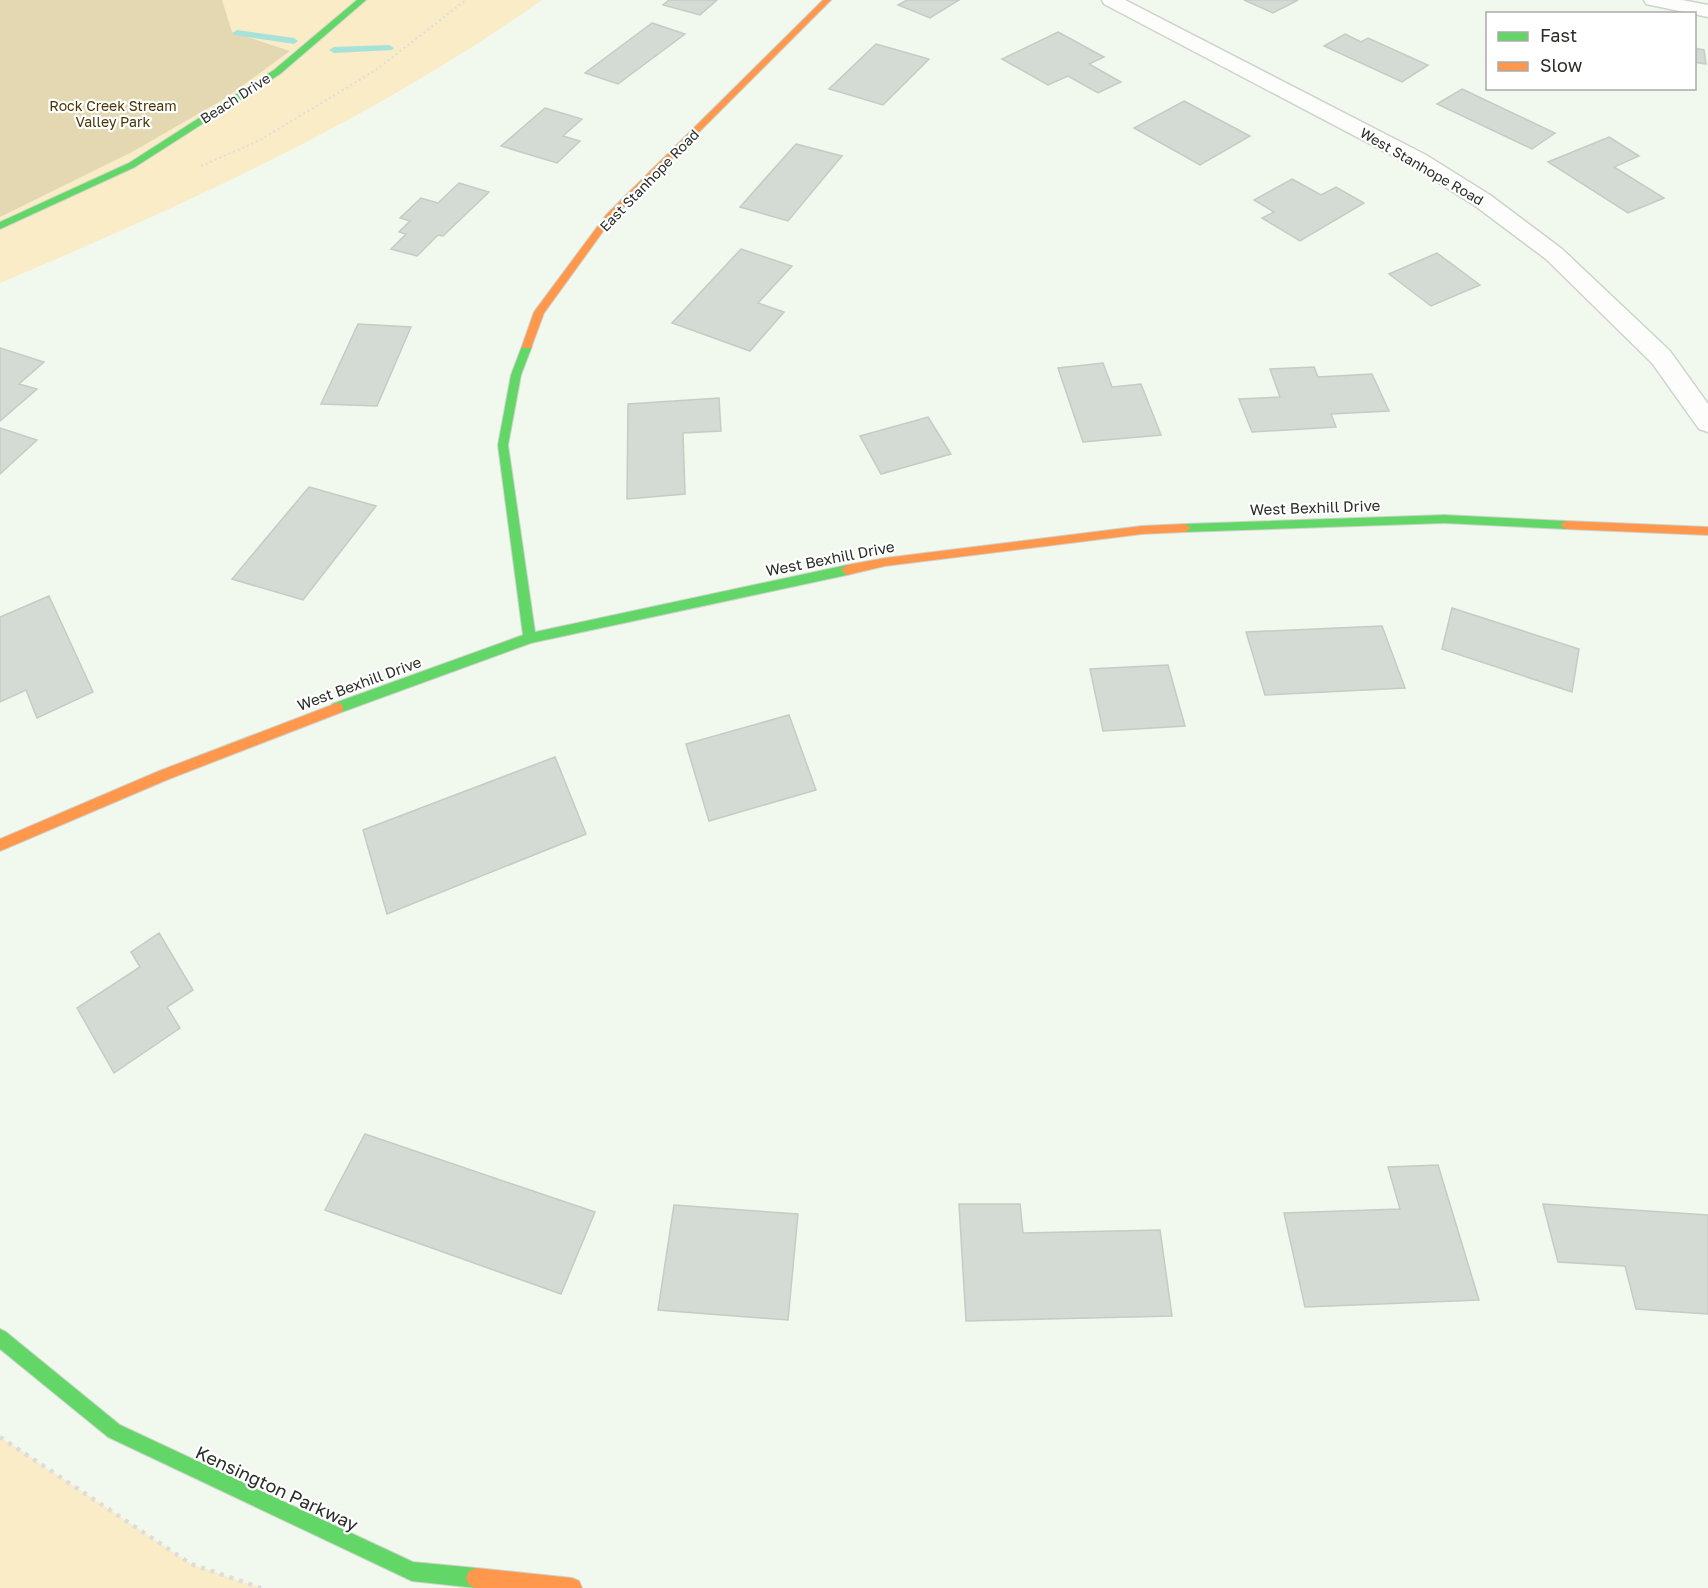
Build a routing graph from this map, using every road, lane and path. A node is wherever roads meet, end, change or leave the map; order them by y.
1 (362, 0) edge
2 (827, 0) edge
3 (1111, 0) edge
4 (1653, 0) edge
5 (1708, 11) edge
6 (0, 226) edge
7 (1708, 423) edge
8 (1708, 531) edge
9 (530, 638) junction
10 (0, 845) edge
11 (0, 1338) edge
12 (0, 1437) edge
13 (261, 1588) edge
14 (572, 1588) edge

1 - 6 street, Beach Drive
2 - 9 street, East Stanhope Road
3 - 7 street, West Stanhope Road
4 - 5 street
8 - 9 street, West Bexhill Drive
9 - 10 street, West Bexhill Drive
11 - 14 street, Kensington Parkway
12 - 13 path

